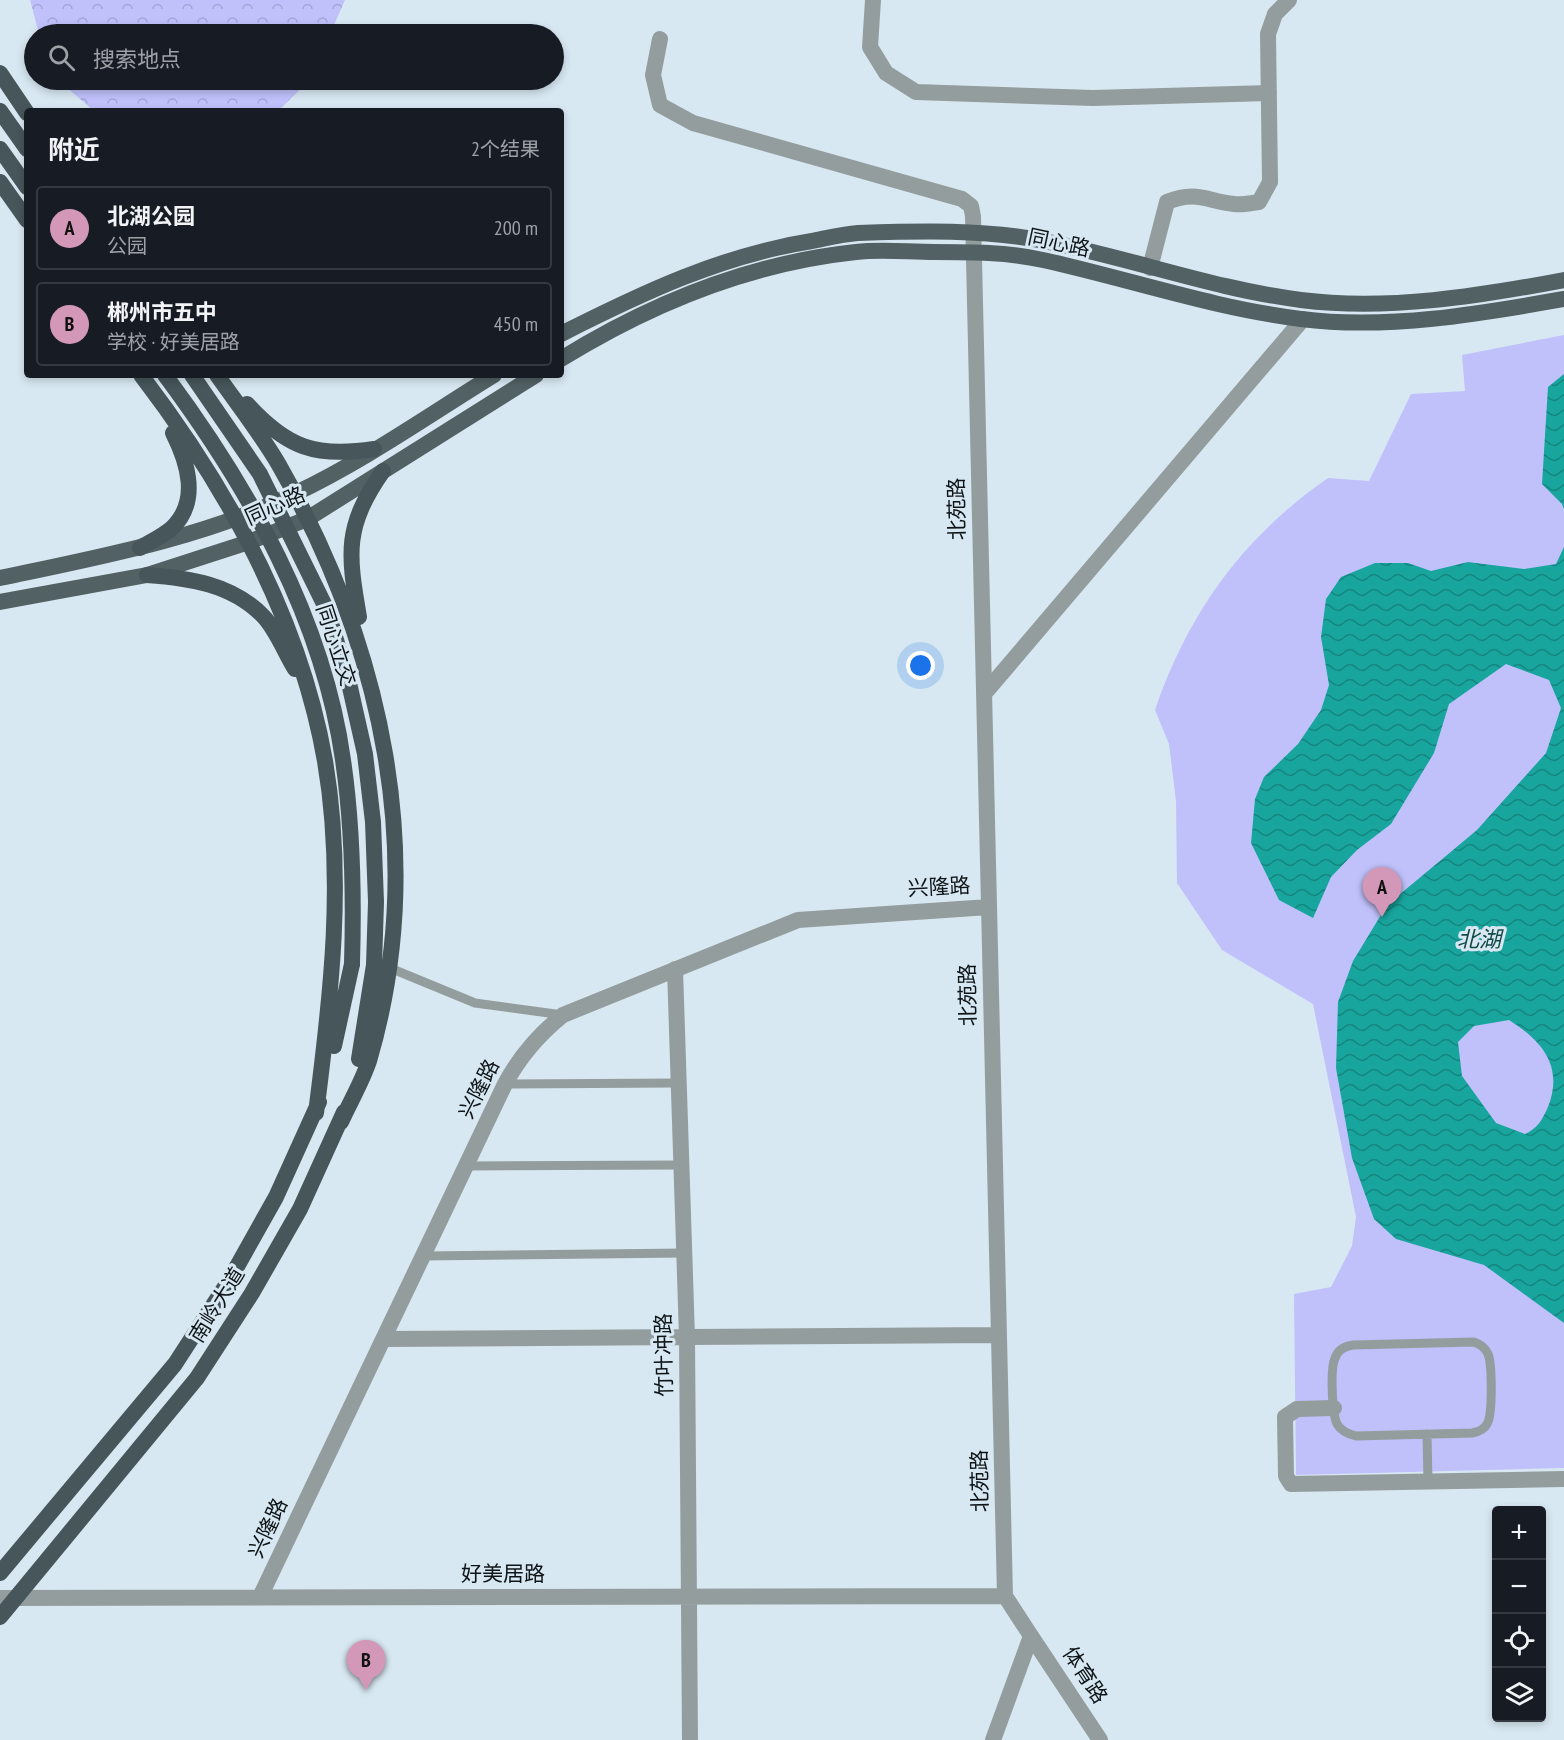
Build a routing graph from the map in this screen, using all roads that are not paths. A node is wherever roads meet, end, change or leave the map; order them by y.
1 (873, 0) edge
2 (1289, 0) edge
3 (660, 39) dead end
4 (0, 73) edge
5 (1269, 93) junction
6 (24, 109) edge
7 (0, 111) edge
8 (24, 144) edge
9 (0, 149) edge
10 (0, 182) edge
11 (24, 183) edge
12 (24, 216) edge
13 (973, 234) junction
14 (973, 252) junction
15 (1150, 268) junction
16 (1564, 280) edge
17 (1564, 299) edge
18 (1303, 319) junction
19 (564, 332) edge
20 (564, 357) edge
21 (143, 378) edge
22 (167, 378) edge
23 (194, 378) edge
24 (222, 378) edge
25 (223, 378) edge
26 (489, 378) edge
27 (531, 378) edge
28 (152, 389) junction
29 (374, 449) junction
30 (383, 471) junction
31 (294, 494) junction
32 (236, 517) junction
33 (307, 519) junction
34 (249, 542) junction
35 (140, 548) junction
36 (147, 574) junction
37 (0, 578) edge
38 (0, 602) edge
39 (369, 677) junction
40 (309, 693) junction
41 (984, 694) junction
42 (989, 907) junction
43 (352, 964) joint
44 (382, 967) junction
45 (675, 969) junction
46 (563, 1015) junction
47 (678, 1083) junction
48 (505, 1084) junction
49 (316, 1113) junction
50 (465, 1166) junction
51 (681, 1166) junction
52 (684, 1253) junction
53 (423, 1256) junction
54 (999, 1335) junction
55 (687, 1338) junction
56 (383, 1339) junction
57 (1334, 1408) junction
58 (1427, 1434) junction
59 (1564, 1479) edge
60 (1428, 1482) junction
61 (0, 1573) edge
62 (689, 1596) junction
63 (1005, 1596) junction
64 (260, 1597) junction
65 (8, 1598) edge
66 (0, 1617) edge
67 (1032, 1636) junction
68 (690, 1740) edge
69 (993, 1740) edge
70 (1100, 1740) edge

1 - 5 street
2 - 5 street
3 - 13 street, 北苑路
4 - 6 highway
5 - 15 street
7 - 8 highway
9 - 11 highway
10 - 12 highway
13 - 14 street, 北苑路
13 - 15 main road, 同心路
13 - 19 main road, 同心路
14 - 18 main road, 同心路
14 - 20 main road, 同心路
14 - 41 street, 北苑路
15 - 16 main road, 同心路
17 - 18 main road, 同心路
18 - 41 street
21 - 28 highway
22 - 43 highway, 同心立交, bridge
23 - 44 highway, 同心立交, bridge
24 - 31 highway
25 - 29 highway
26 - 29 main road, 同心路
27 - 30 main road, 同心路
28 - 32 highway
28 - 35 highway
29 - 31 main road, 同心路
30 - 33 main road, 同心路
30 - 39 highway
31 - 32 main road, 同心路
31 - 33 highway
32 - 34 highway
32 - 35 main road, 同心路
33 - 34 main road, 同心路
33 - 39 highway
34 - 36 main road, 同心路
34 - 40 highway
35 - 37 main road, 同心路
36 - 38 main road, 同心路
36 - 40 highway
39 - 44 highway
40 - 49 highway
41 - 42 street, 北苑路
42 - 45 street, 兴隆路
42 - 54 street, 北苑路
43 - 49 highway, 南岭大道
44 - 46 lane
44 - 65 highway, 南岭大道
45 - 46 street, 兴隆路
45 - 47 street, 竹叶冲路
46 - 48 street, 兴隆路
47 - 48 lane
47 - 51 street, 竹叶冲路
48 - 50 street, 兴隆路
49 - 61 highway, 南岭大道
50 - 51 lane
50 - 53 street, 兴隆路
51 - 52 street, 竹叶冲路
52 - 53 lane
52 - 55 street, 竹叶冲路
53 - 56 street, 兴隆路
54 - 55 street
54 - 63 street, 北苑路
55 - 56 street
55 - 62 street, 竹叶冲路
56 - 64 street, 兴隆路
57 - 58 lane
57 - 58 lane
57 - 60 street
58 - 60 lane
59 - 60 street
62 - 63 street, 好美居路
62 - 64 street, 好美居路
62 - 68 street, 竹叶冲路
63 - 67 street
64 - 65 street, 好美居路
65 - 66 highway, 南岭大道
67 - 69 street
67 - 70 street, 体育路

